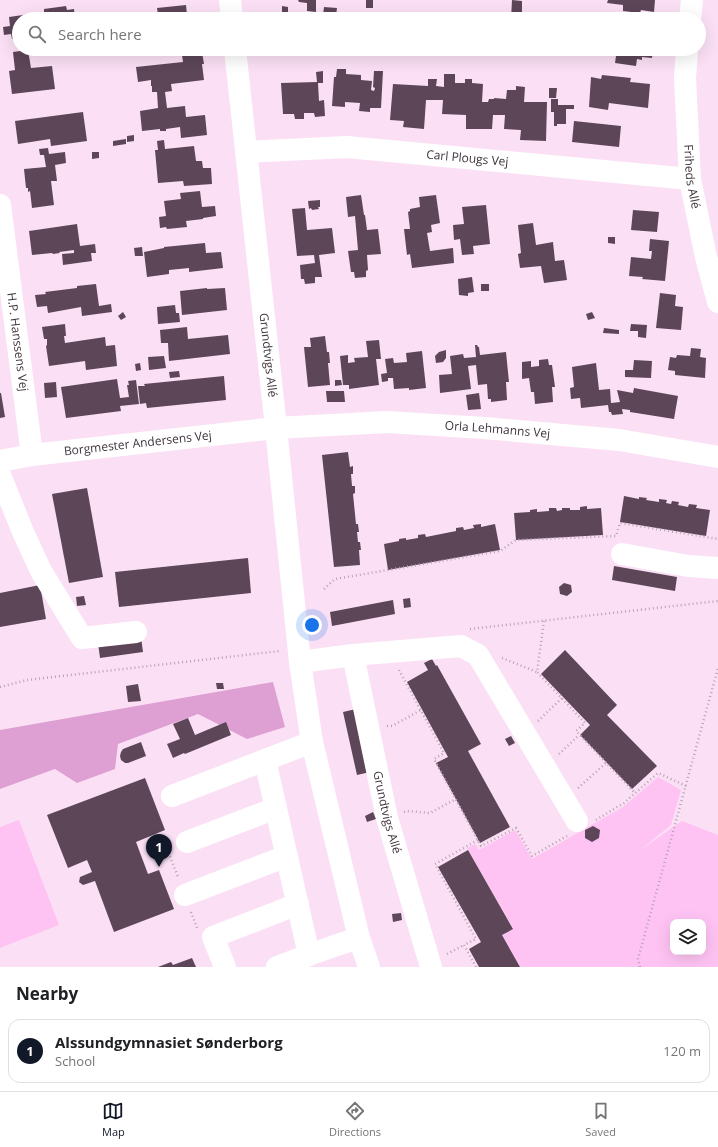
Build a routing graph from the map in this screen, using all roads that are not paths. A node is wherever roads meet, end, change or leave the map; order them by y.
1 (230, 0) edge
2 (692, 0) edge
3 (231, 12) edge
4 (691, 12) edge
5 (236, 56) edge
6 (687, 56) edge
7 (246, 152) junction
8 (690, 179) junction
9 (0, 204) edge
10 (4, 264) edge
11 (718, 302) edge
12 (276, 428) junction
13 (32, 455) junction
14 (718, 457) edge
15 (0, 462) edge
16 (0, 474) edge
17 (622, 554) dead end
18 (718, 568) edge
19 (136, 632) dead end
20 (354, 655) junction
21 (300, 662) junction
22 (312, 742) junction
23 (265, 760) junction
24 (172, 796) dead end
25 (276, 808) junction
26 (580, 826) road end
27 (187, 842) dead end
28 (287, 856) junction
29 (185, 896) dead end
30 (298, 904) junction
31 (358, 938) junction
32 (309, 955) junction
33 (225, 967) edge
34 (277, 967) edge
35 (369, 967) edge
36 (431, 967) edge

1 - 3 street
2 - 4 street
5 - 7 street, Grundtvigs Allé
6 - 8 street, Friheds Allé
7 - 8 street, Carl Plougs Vej
7 - 12 street, Grundtvigs Allé
8 - 11 street, Friheds Allé
9 - 10 street, H.P. Hanssens Vej
10 - 13 street, H.P. Hanssens Vej
12 - 13 street, Borgmester Andersens Vej
12 - 14 street, Orla Lehmanns Vej
12 - 21 street, Grundtvigs Allé
13 - 15 street, Borgmester Andersens Vej
16 - 19 street
17 - 18 street
20 - 21 street
20 - 26 street
20 - 36 street, Grundtvigs Allé
21 - 22 street, Grundtvigs Allé
22 - 23 street
22 - 31 street, Grundtvigs Allé
23 - 24 street
23 - 25 street
25 - 27 street
25 - 28 street
28 - 29 street
28 - 30 street
30 - 32 street
30 - 33 street
31 - 32 street
31 - 35 street, Grundtvigs Allé
32 - 34 street

